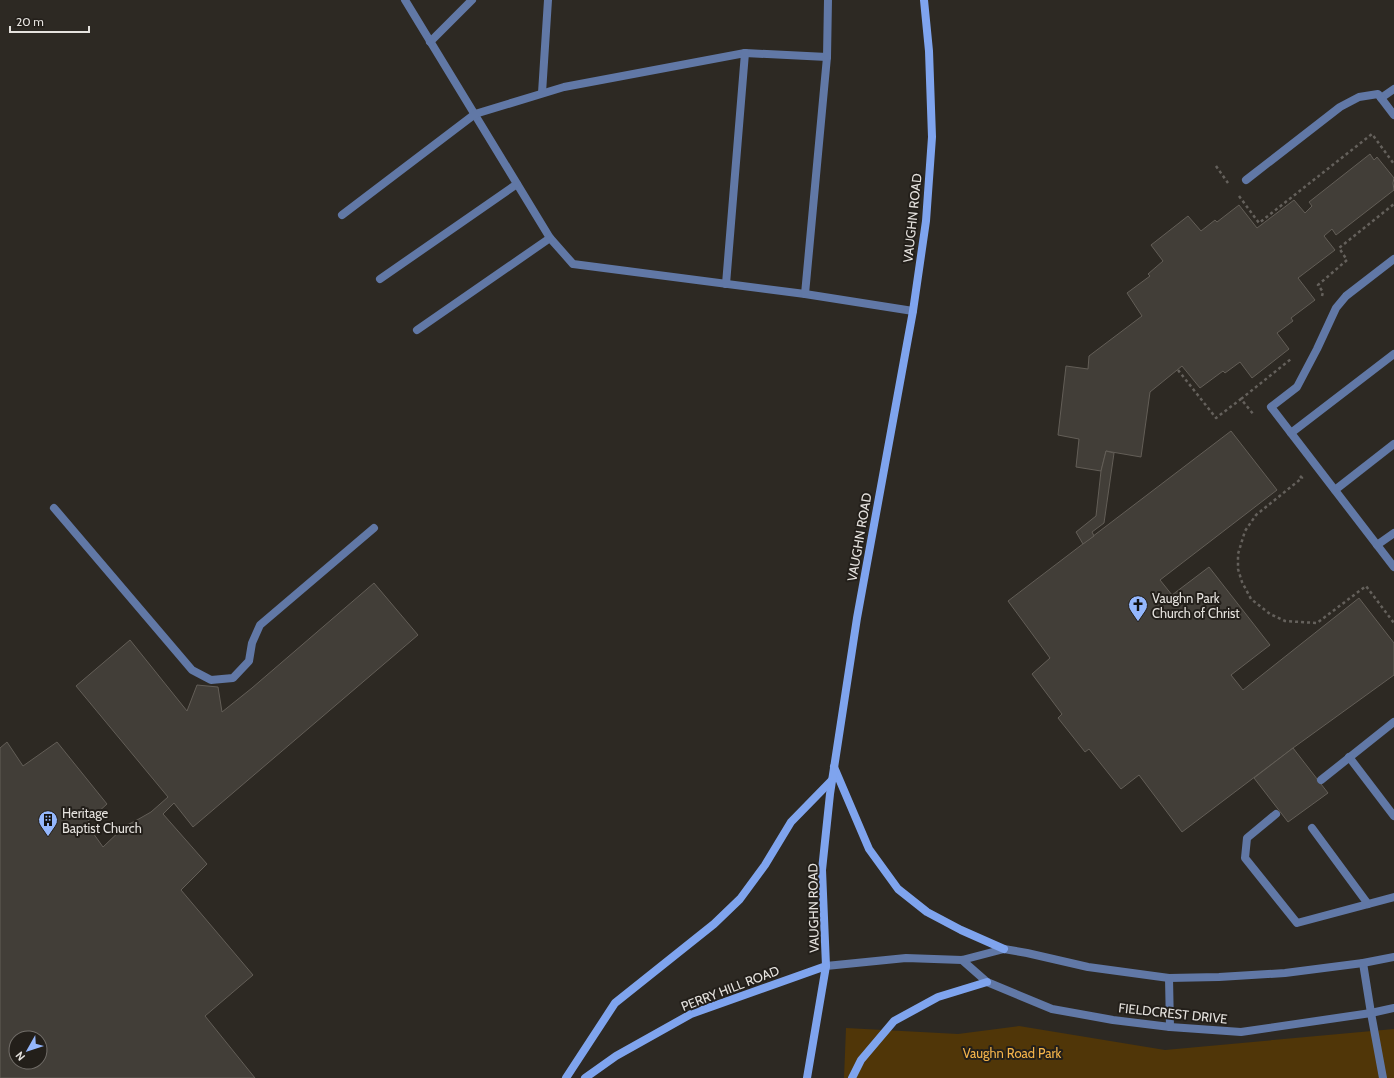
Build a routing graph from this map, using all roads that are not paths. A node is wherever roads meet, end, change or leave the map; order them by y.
1 (405, 0) edge
2 (472, 0) edge
3 (548, 0) edge
4 (828, 0) edge
5 (924, 0) edge
6 (430, 42) junction
7 (745, 53) junction
8 (828, 57) junction
9 (1394, 89) edge
10 (542, 93) junction
11 (1381, 98) junction
12 (475, 114) junction
13 (1394, 115) edge
14 (1246, 180) dead end
15 (517, 184) junction
16 (342, 215) dead end
17 (550, 238) junction
18 (1394, 259) edge
19 (380, 280) dead end
20 (726, 284) junction
21 (805, 294) junction
22 (913, 311) junction
23 (417, 330) dead end
24 (1394, 354) edge
25 (1291, 433) junction
26 (1394, 444) edge
27 (1335, 490) junction
28 (54, 508) dead end
29 (374, 528) dead end
30 (1394, 533) edge
31 (1377, 545) junction
32 (1394, 567) edge
33 (1394, 722) edge
34 (1349, 757) junction
35 (834, 767) junction
36 (833, 779) junction
37 (1321, 780) dead end
38 (1276, 814) dead end
39 (1394, 816) edge
40 (1312, 828) dead end
41 (1394, 897) edge
42 (1368, 904) junction
43 (1004, 949) junction
44 (1394, 957) edge
45 (962, 960) junction
46 (1363, 963) junction
47 (826, 966) junction
48 (1169, 978) junction
49 (987, 982) junction
50 (1394, 1008) edge
51 (1371, 1013) junction
52 (1170, 1027) junction
53 (566, 1078) edge
54 (585, 1078) edge
55 (807, 1078) edge
56 (852, 1078) edge
57 (1383, 1078) edge

1 - 6 street
2 - 6 street
3 - 10 street
4 - 8 street
5 - 22 main road, VAUGHN ROAD
6 - 12 street
7 - 8 street
7 - 10 street
7 - 20 street
8 - 21 street
9 - 11 street
10 - 12 street
11 - 13 street
11 - 14 street
12 - 15 street
12 - 16 street
15 - 17 street
15 - 19 street
17 - 20 street
17 - 23 street
18 - 25 street
20 - 21 street
21 - 22 street
22 - 35 main road, VAUGHN ROAD
24 - 25 street
25 - 27 street
26 - 27 street
27 - 31 street
28 - 29 street
30 - 31 street
31 - 32 street
33 - 34 street
34 - 37 street
34 - 39 street
35 - 36 main road, VAUGHN ROAD
35 - 43 main road
36 - 47 main road, VAUGHN ROAD
36 - 53 main road
38 - 42 street
40 - 42 street
41 - 42 street
43 - 45 street
43 - 48 street
44 - 46 street
45 - 47 street
45 - 49 street, FIELDCREST DRIVE
46 - 48 street
46 - 51 street
47 - 54 main road, PERRY HILL ROAD
47 - 55 main road, VAUGHN ROAD
48 - 52 street
49 - 52 street, FIELDCREST DRIVE
49 - 56 main road
50 - 51 street, FIELDCREST DRIVE
51 - 52 street, FIELDCREST DRIVE
51 - 57 street

